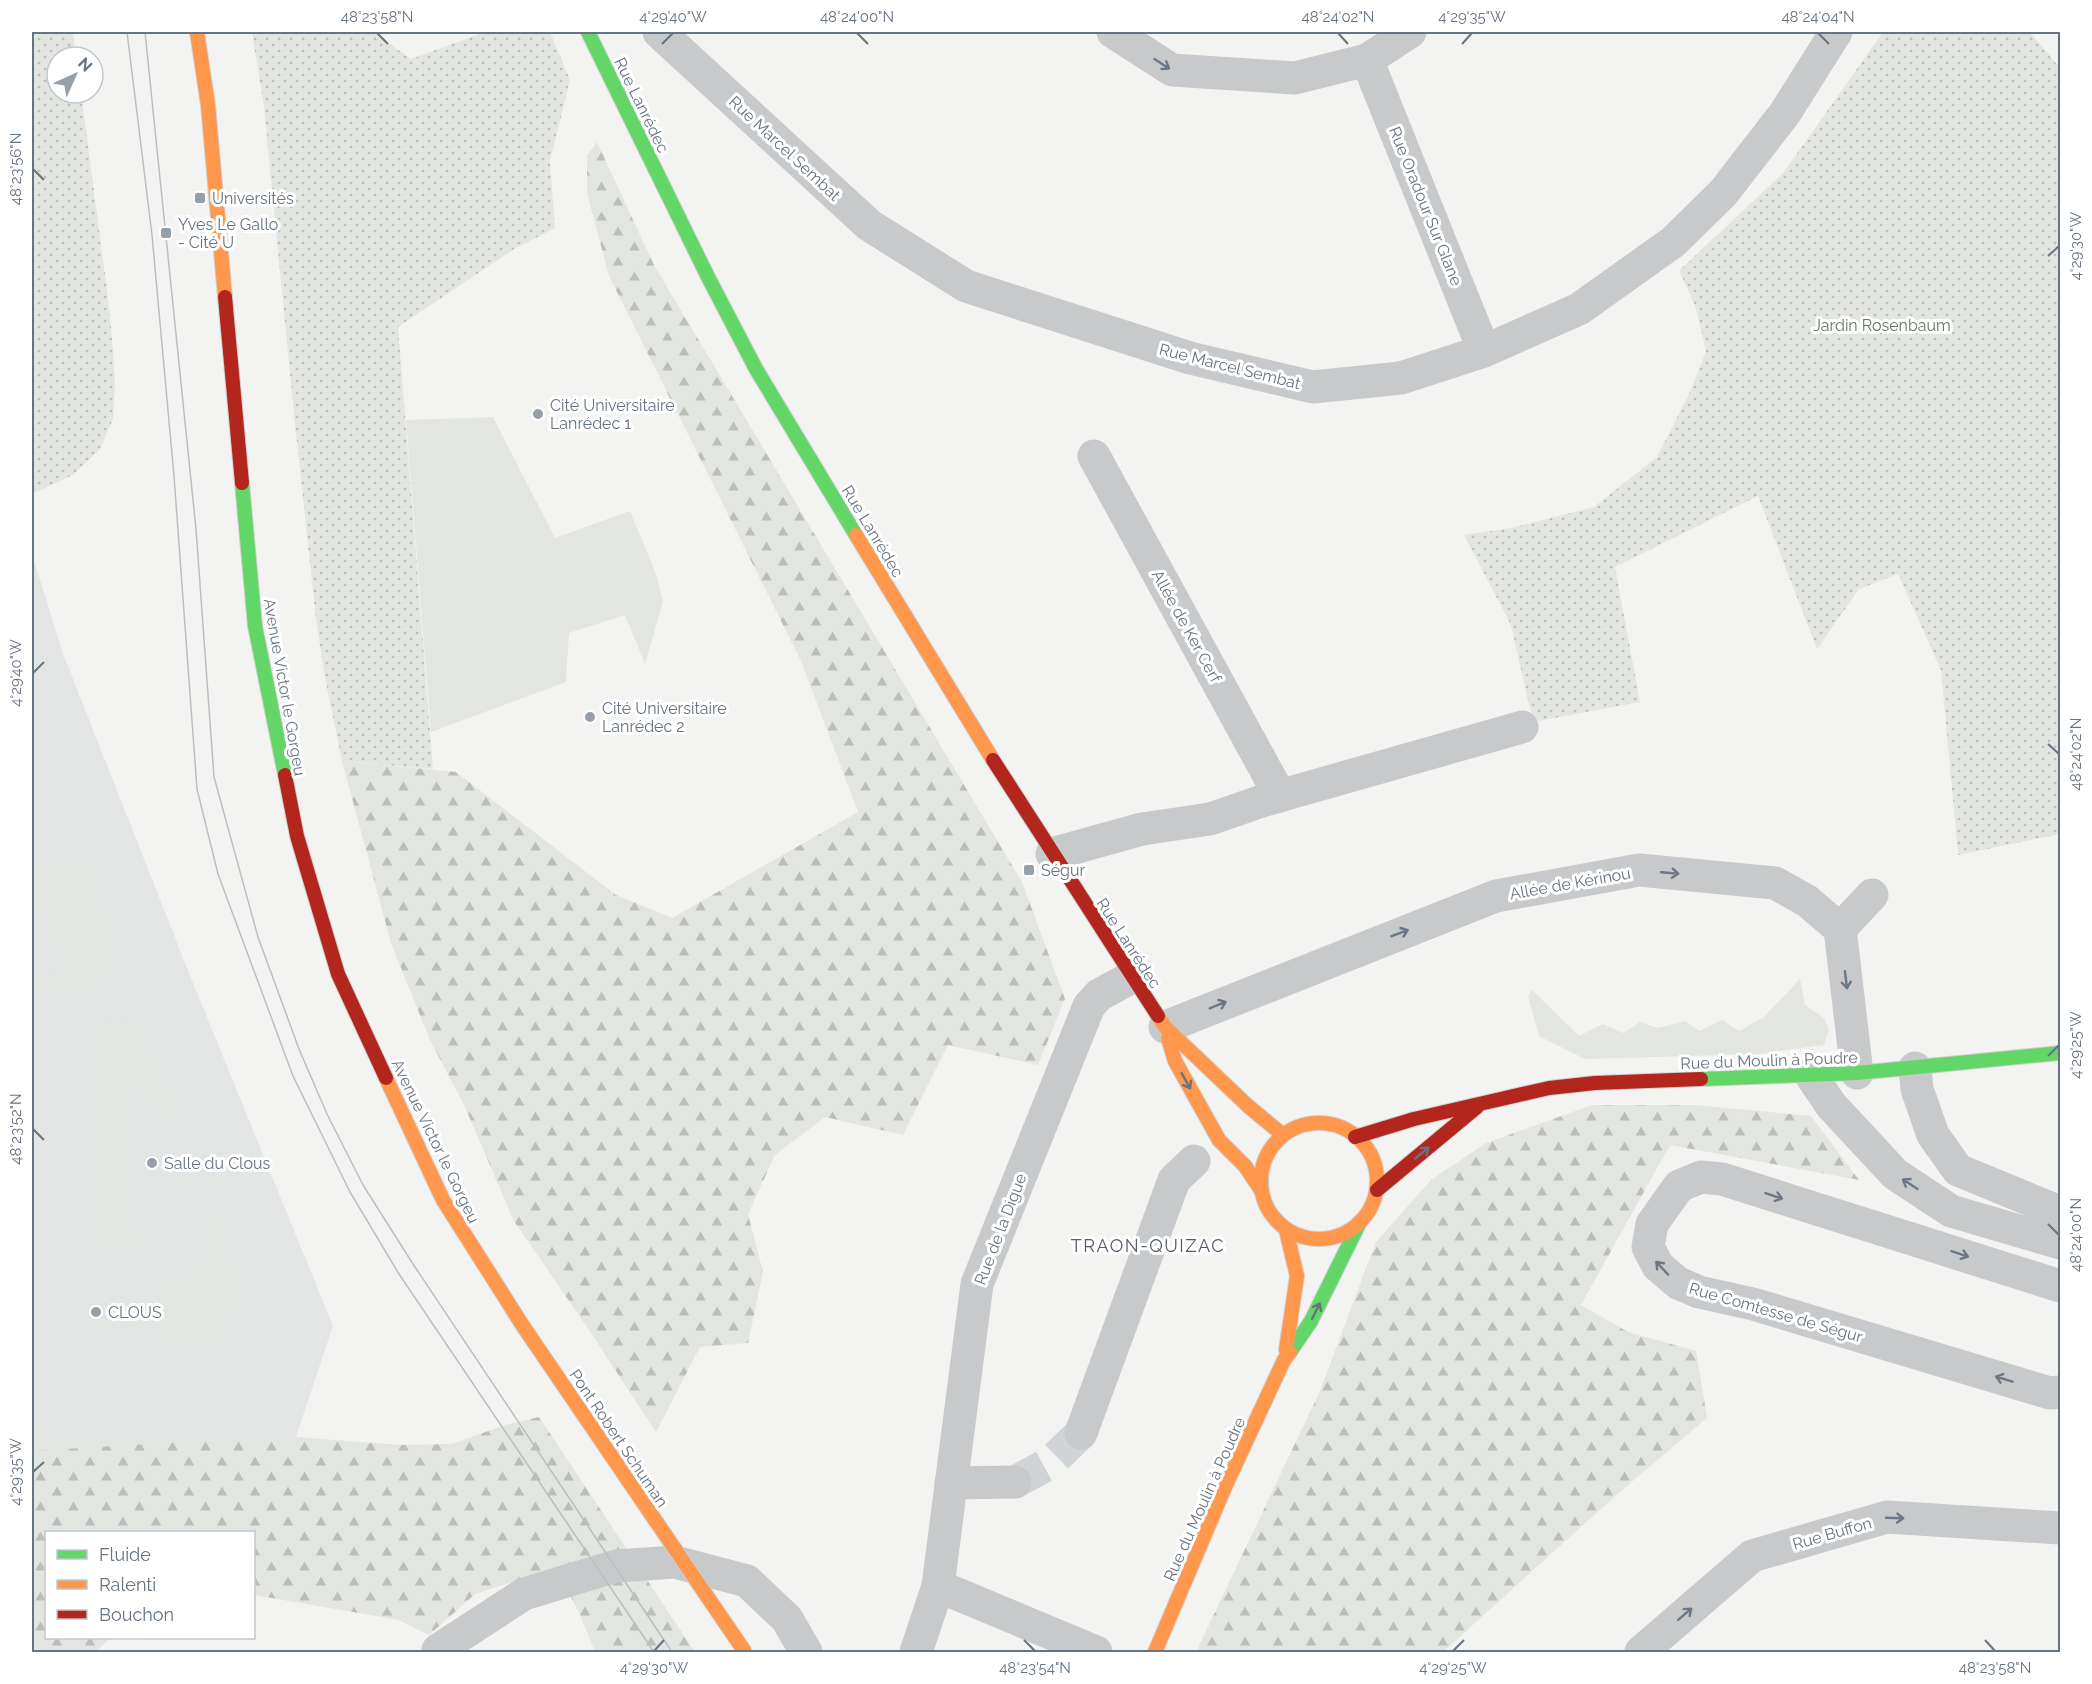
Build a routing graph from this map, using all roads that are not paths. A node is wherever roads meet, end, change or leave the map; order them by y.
1 (197, 32) edge
2 (588, 32) edge
3 (659, 32) edge
4 (1113, 32) edge
5 (1410, 32) edge
6 (1836, 32) edge
7 (1367, 60) junction
8 (1484, 351) junction
9 (1094, 456) dead end
10 (1522, 727) dead end
11 (1280, 796) junction
12 (1052, 854) junction
13 (1872, 895) dead end
14 (1840, 929) junction
15 (1132, 977) junction
16 (1165, 1027) junction
17 (2061, 1053) edge
18 (1915, 1068) junction
19 (1857, 1073) junction
20 (1810, 1074) junction
21 (1481, 1104) junction
22 (1282, 1135) junction
23 (1355, 1137) junction
24 (1194, 1161) dead end
25 (1261, 1190) junction
26 (1377, 1190) junction
27 (2061, 1212) edge
28 (1360, 1222) junction
29 (1286, 1230) junction
30 (468, 1241) joint
31 (2061, 1243) edge
32 (2061, 1286) edge
33 (1284, 1360) junction
34 (2061, 1392) edge
35 (1081, 1433) tunnel mouth
36 (1015, 1482) tunnel mouth
37 (951, 1483) junction
38 (2061, 1527) edge
39 (938, 1586) junction
40 (438, 1650) dead end
41 (804, 1652) edge
42 (745, 1653) edge
43 (916, 1653) edge
44 (1096, 1653) edge
45 (1155, 1653) edge
46 (1641, 1653) edge

1 - 30 street, Avenue Victor le Gorgeu
2 - 12 street, Rue Lanrédec
3 - 8 street, Rue Marcel Sembat
4 -> 7 street
5 - 7 street
6 - 8 street, Rue Marcel Sembat
7 - 8 street, Rue Oradour Sur Glane
9 - 11 street, Allée de Ker Cerf
10 - 11 street
11 - 12 street
12 - 15 street, Rue Lanrédec
13 - 14 street
16 -> 14 street, Allée de Kérinou
14 -> 19 street
15 - 16 street, Rue Lanrédec
15 - 37 street, Rue de la Digue
16 - 22 street, Rue Lanrédec
16 -> 25 street, Rue Lanrédec
17 - 18 street, Rue du Moulin à Poudre
18 - 19 street, Rue du Moulin à Poudre
18 - 27 street
19 - 20 street, Rue du Moulin à Poudre
20 - 21 street, Rue du Moulin à Poudre
31 -> 20 street
21 - 23 street, Rue du Moulin à Poudre
26 -> 21 street, Rue du Moulin à Poudre
22 - 23 street
22 - 25 street, Rue du Moulin à Poudre
23 - 26 street
24 - 35 street
25 - 29 street, Rue du Moulin à Poudre
26 - 28 street, Rue du Moulin à Poudre
28 - 29 street, Rue du Moulin à Poudre
33 -> 28 street, Rue du Moulin à Poudre
29 - 33 street, Rue du Moulin à Poudre
30 - 42 street, Pont Robert Schuman, bridge
34 -> 32 street, Rue Comtesse de Ségur
33 - 45 street, Rue du Moulin à Poudre
36 - 37 street
37 - 39 street, Rue de la Digue
46 -> 38 street, Rue Buffon
39 - 43 street, Rue de la Digue
39 - 44 street
40 - 41 street

